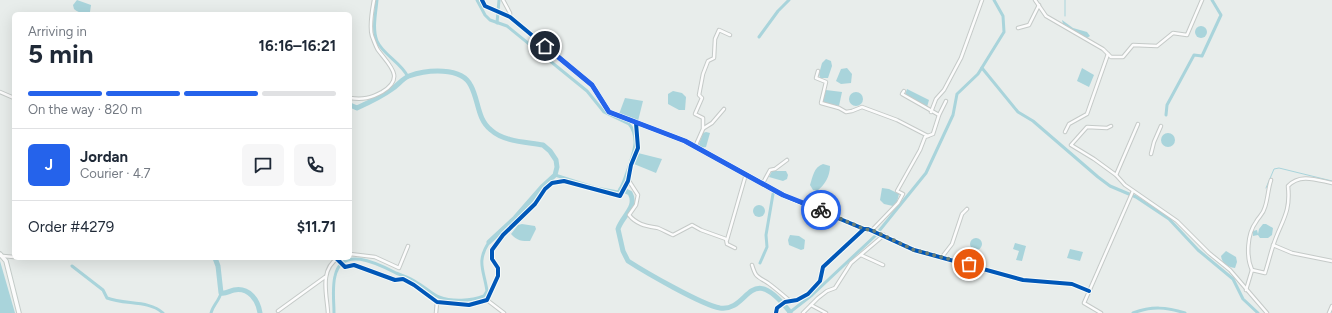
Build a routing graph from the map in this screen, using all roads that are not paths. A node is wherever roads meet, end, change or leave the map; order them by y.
1 (374, 0) edge
2 (482, 0) edge
3 (503, 0) edge
4 (982, 0) edge
5 (1035, 0) edge
6 (1202, 0) edge
7 (1039, 6) junction
8 (510, 17) junction
9 (1018, 28) dead end
10 (730, 35) dead end
11 (1108, 54) junction
12 (818, 71) dead end
13 (904, 91) dead end
14 (0, 92) edge
15 (12, 97) edge
16 (352, 98) edge
17 (946, 101) dead end
18 (724, 109) dead end
19 (931, 112) junction
20 (939, 115) junction
21 (636, 123) junction
22 (1138, 124) dead end
23 (1111, 126) dead end
24 (1161, 126) dead end
25 (703, 129) junction
26 (1065, 132) dead end
27 (928, 136) junction
28 (695, 147) junction
29 (1151, 154) dead end
30 (787, 160) dead end
31 (746, 174) junction
32 (1116, 175) junction
33 (1270, 180) dead end
34 (628, 181) junction
35 (763, 183) junction
36 (1332, 183) edge
37 (1133, 191) junction
38 (967, 209) dead end
39 (864, 229) junction
40 (872, 230) junction
41 (884, 236) junction
42 (726, 240) junction
43 (1273, 245) junction
44 (408, 246) dead end
45 (735, 248) dead end
46 (352, 254) edge
47 (1, 255) edge
48 (861, 255) junction
49 (12, 257) edge
50 (942, 257) junction
51 (335, 260) edge
52 (337, 260) edge
53 (1332, 261) edge
54 (752, 264) dead end
55 (882, 265) dead end
56 (1252, 270) junction
57 (325, 277) junction
58 (1246, 290) junction
59 (1089, 291) junction
60 (487, 300) junction
61 (437, 302) junction
62 (790, 302) junction
63 (811, 305) junction
64 (1332, 306) edge
65 (278, 311) dead end
66 (19, 313) edge
67 (328, 313) edge
68 (436, 313) edge
69 (504, 313) edge
70 (776, 313) edge
71 (803, 313) edge
72 (826, 313) edge
73 (1101, 313) edge
74 (1267, 313) edge
75 (1329, 313) edge

1 - 16 street
2 - 8 street
3 - 8 street
4 - 19 street
5 - 7 street
6 - 11 street
7 - 9 street
7 - 11 street
8 - 21 street
10 - 25 street
11 - 26 street
12 - 27 street
13 - 19 street
14 - 15 street
17 - 20 street
18 - 25 street
19 - 20 street
20 - 27 street
21 - 28 street
21 - 34 street
22 - 32 street
23 - 32 street
24 - 29 street
25 - 28 street
27 - 40 street
28 - 31 street
30 - 35 street
31 - 35 street
31 - 42 street
32 - 37 street
33 - 56 street
34 - 42 street
34 - 60 street
35 - 39 street
36 - 43 street
37 - 58 street
37 - 59 street
38 - 50 street
39 - 40 street
39 - 62 street
40 - 41 street
41 - 48 street
41 - 50 street
42 - 45 street
43 - 53 street
43 - 56 street
44 - 46 street
47 - 49 street
47 - 66 street
48 - 55 street
48 - 63 street
50 - 59 street
51 - 57 street
52 - 61 street
54 - 62 street
56 - 58 street
57 - 65 street
57 - 67 street
58 - 74 street
59 - 73 street
60 - 61 street
60 - 69 street
61 - 68 street
62 - 70 street
63 - 71 street
63 - 72 street
64 - 75 street

